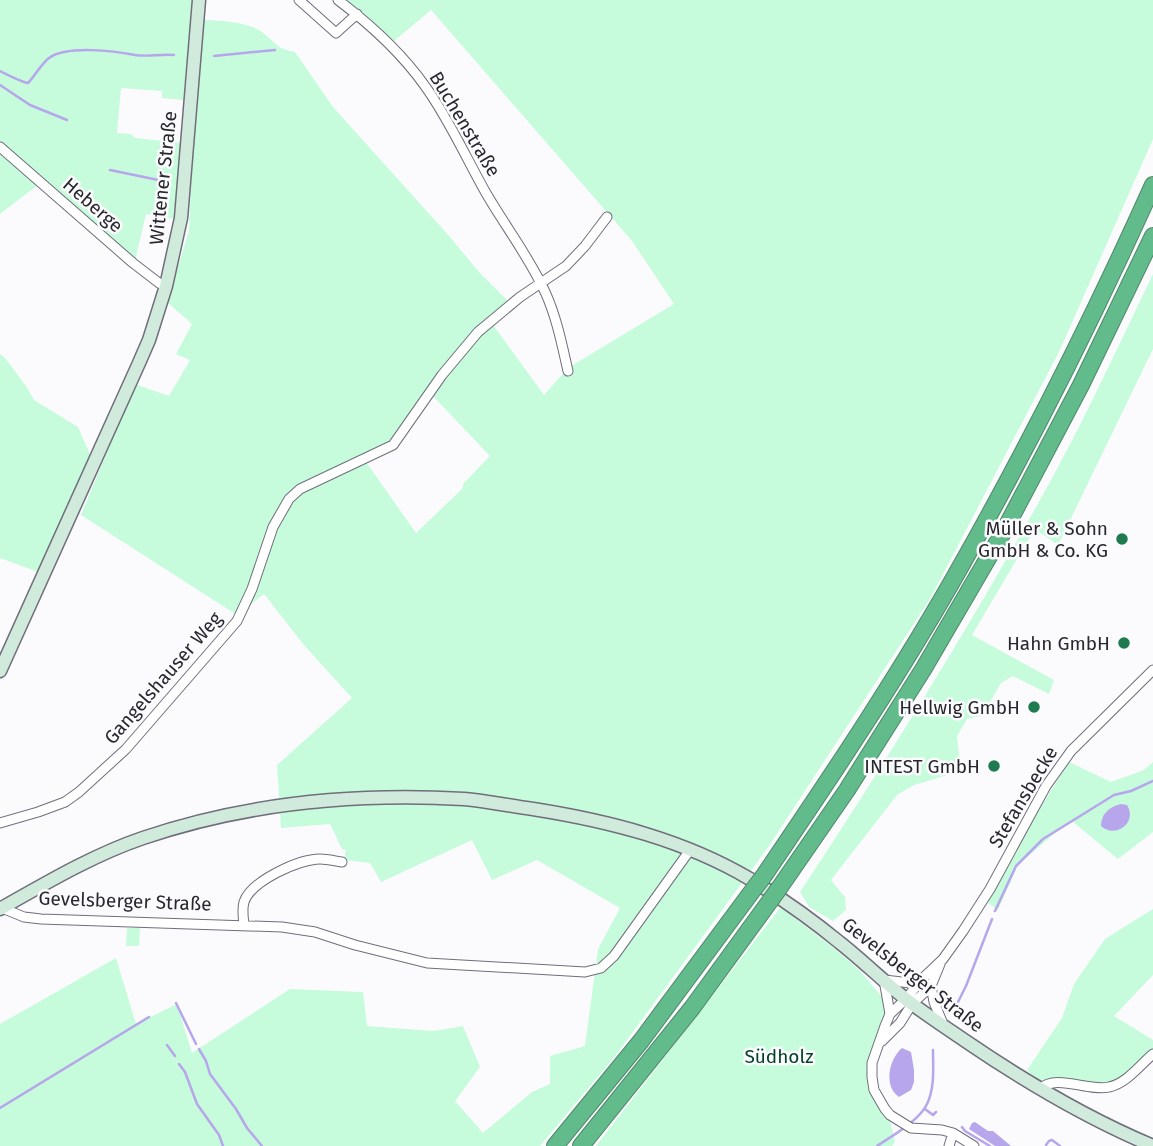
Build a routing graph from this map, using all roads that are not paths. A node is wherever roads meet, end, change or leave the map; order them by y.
1 (199, 0) edge
2 (299, 0) edge
3 (338, 0) edge
4 (357, 14) junction
5 (0, 147) edge
6 (1153, 185) edge
7 (607, 216) dead end
8 (1153, 236) edge
9 (540, 284) junction
10 (166, 286) junction
11 (568, 371) dead end
12 (1153, 670) edge
13 (0, 671) edge
14 (0, 823) edge
15 (690, 850) junction
16 (342, 862) dead end
17 (1, 907) edge
18 (244, 924) junction
19 (943, 959) junction
20 (922, 979) junction
21 (884, 980) junction
22 (931, 986) junction
23 (909, 1001) junction
24 (890, 1014) junction
25 (943, 1025) junction
26 (880, 1042) junction
27 (1153, 1054) edge
28 (1040, 1089) junction
29 (953, 1133) junction
30 (555, 1146) edge
31 (581, 1146) edge
32 (949, 1146) edge
33 (974, 1146) edge
34 (1153, 1146) edge

1 - 10 main road, Wittener Straße
2 - 4 street
3 - 4 street, Buchenstraße
4 - 9 street, Buchenstraße
5 - 10 street, Heberge
6 - 30 highway, bridge
7 - 9 street, Gangelshauser Weg
8 - 31 highway, bridge
9 - 11 street
9 - 14 street, Gangelshauser Weg
10 - 13 main road, Wittener Straße
12 - 19 street, Stefansbecke
15 - 17 main road, Gevelsberger Straße
15 - 18 street, Gevelsberger Straße
15 - 21 main road, Gevelsberger Straße
16 - 18 street
17 - 18 street, Gevelsberger Straße
19 - 20 street, Stefansbecke
19 - 22 street, Stefansbecke
20 - 21 street
20 - 23 street, Stefansbecke
21 - 23 main road, Gevelsberger Straße
21 - 24 street
22 - 23 street, Stefansbecke
22 - 25 street
23 - 24 street
23 - 25 main road, Gevelsberger Straße
23 - 26 street
24 - 26 street
25 - 28 main road, Gevelsberger Straße
26 - 29 street
27 - 28 street
28 - 34 main road, Gevelsberger Straße
29 - 32 street
29 - 33 street

